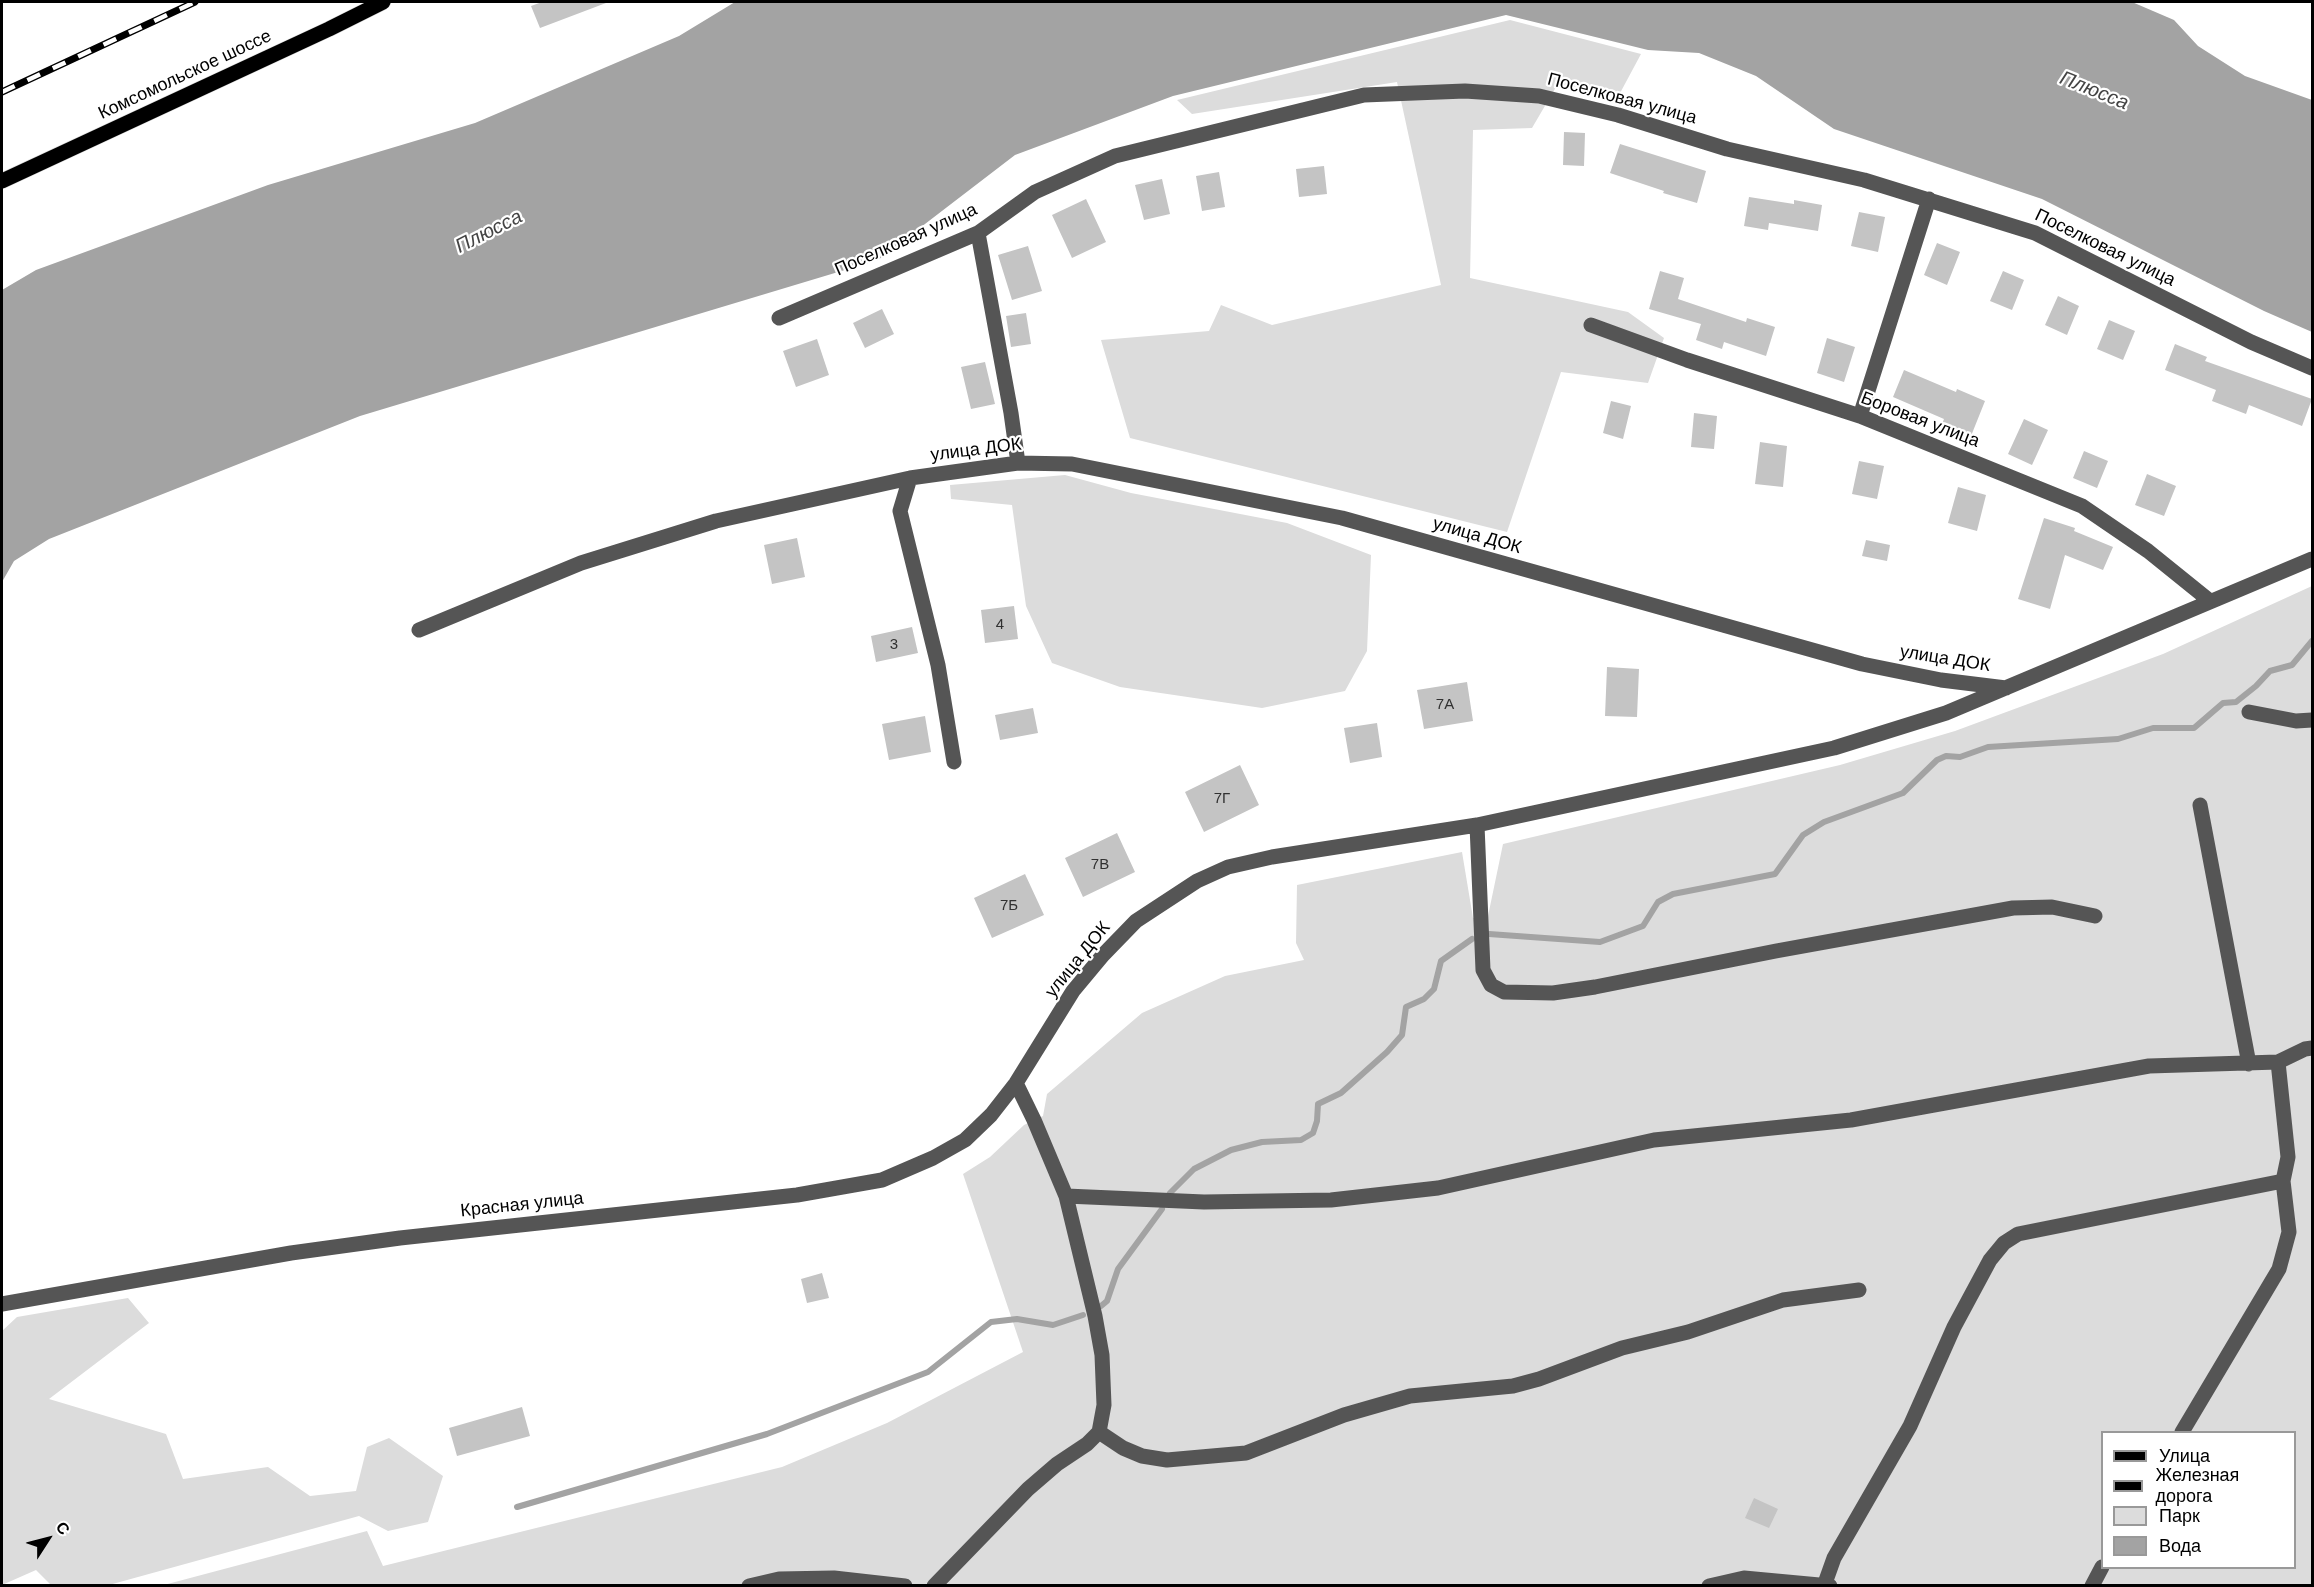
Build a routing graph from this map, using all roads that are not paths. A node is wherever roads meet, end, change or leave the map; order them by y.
1 (383, 2) edge
2 (2, 181) edge
3 (1929, 199) junction
4 (978, 233) junction
5 (779, 318) dead end
6 (1591, 325) dead end
7 (2313, 368) edge
8 (1860, 416) junction
9 (1018, 463) junction
10 (910, 478) junction
11 (2313, 560) edge
12 (2210, 601) junction
13 (418, 630) dead end
14 (2009, 688) junction
15 (2249, 712) dead end
16 (2313, 720) edge
17 (954, 762) dead end
18 (2200, 805) dead end
19 (1477, 825) junction
20 (2095, 916) dead end
21 (2313, 1048) edge
22 (2278, 1062) junction
23 (2249, 1064) junction
24 (1016, 1083) junction
25 (2283, 1181) junction
26 (1066, 1196) junction
27 (1859, 1290) dead end
28 (2, 1304) edge
29 (2183, 1431) edge
30 (1099, 1432) junction
31 (2102, 1569) edge
32 (1826, 1585) edge
33 (749, 1586) edge
34 (905, 1586) edge
35 (934, 1586) edge
36 (1708, 1586) edge
37 (2092, 1586) edge

1 - 2 main road, Комсомольское шоссе
3 - 4 street, Поселковая улица
3 - 7 street, Поселковая улица
3 - 8 street
4 - 5 street, Поселковая улица
4 - 9 street
6 - 8 street, Боровая улица
8 - 12 street, Боровая улица
9 - 10 street, улица ДОК
9 - 14 street, улица ДОК
10 - 13 street, улица ДОК
10 - 17 street
11 - 12 street
12 - 14 street
14 - 19 street, улица ДОК
15 - 16 street
18 - 23 street
19 - 20 street
19 - 24 street, улица ДОК
21 - 22 street
22 - 23 street
22 - 25 street
23 - 26 street
24 - 26 street
24 - 28 street, Красная улица
25 - 29 street
25 - 32 street
26 - 30 street
27 - 30 street
30 - 35 street
31 - 37 street
32 - 36 street
33 - 34 street

